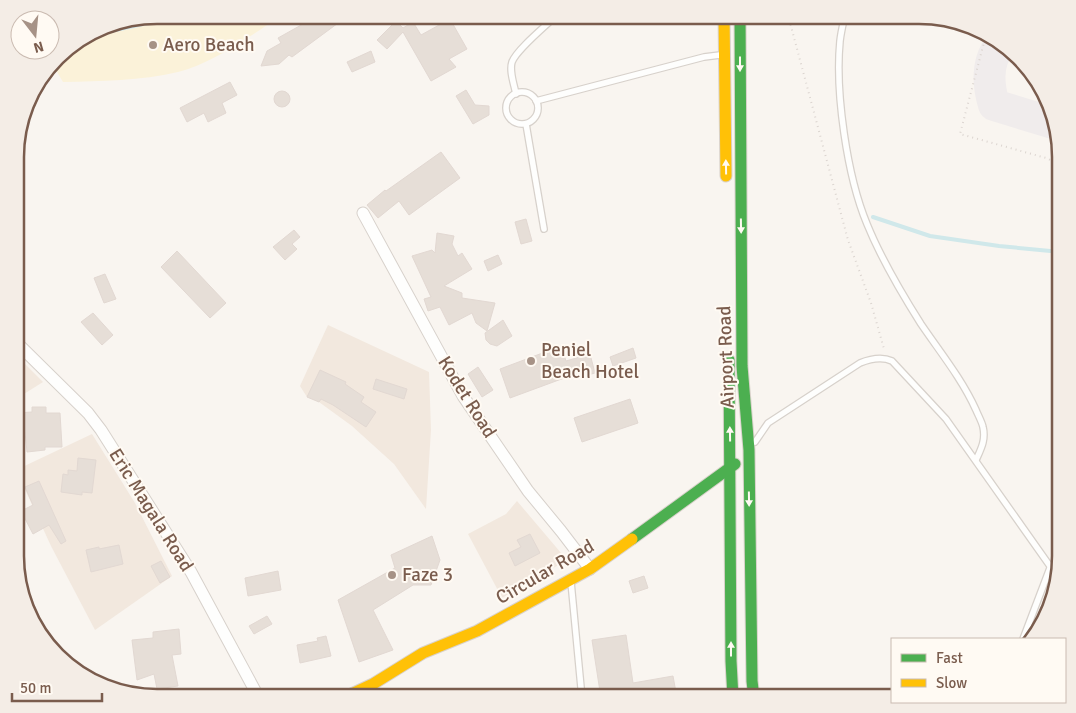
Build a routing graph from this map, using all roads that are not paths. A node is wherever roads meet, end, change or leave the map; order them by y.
1 (548, 24) edge
2 (724, 24) edge
3 (740, 24) edge
4 (843, 24) edge
5 (724, 55) junction
6 (516, 94) junction
7 (536, 101) junction
8 (526, 124) junction
9 (726, 192) dead end
10 (363, 213) dead end
11 (544, 229) dead end
12 (24, 350) edge
13 (729, 350) dead end
14 (748, 450) junction
15 (976, 460) junction
16 (730, 468) junction
17 (1050, 568) joint
18 (590, 569) junction
19 (570, 580) junction
20 (1028, 633) edge
21 (253, 689) edge
22 (362, 689) edge
23 (581, 689) edge
24 (732, 689) edge
25 (753, 689) edge

1 - 6 lane
2 - 5 main road
3 -> 14 main road, Airport Road
4 - 15 lane
5 - 7 lane
9 -> 5 main road
6 - 7 lane
6 - 8 lane
7 - 8 lane
8 - 11 lane
10 - 18 street, Kodet Road
12 - 21 street, Eric Magala Road
16 -> 13 main road, Airport Road
14 - 15 lane
14 - 16 main road, Circular Road
14 -> 25 main road, Airport Road
15 - 17 lane
16 - 18 main road, Circular Road
24 -> 16 main road, Airport Road
17 - 20 lane
18 - 19 main road, Circular Road
19 - 22 main road, Circular Road
19 - 23 lane

